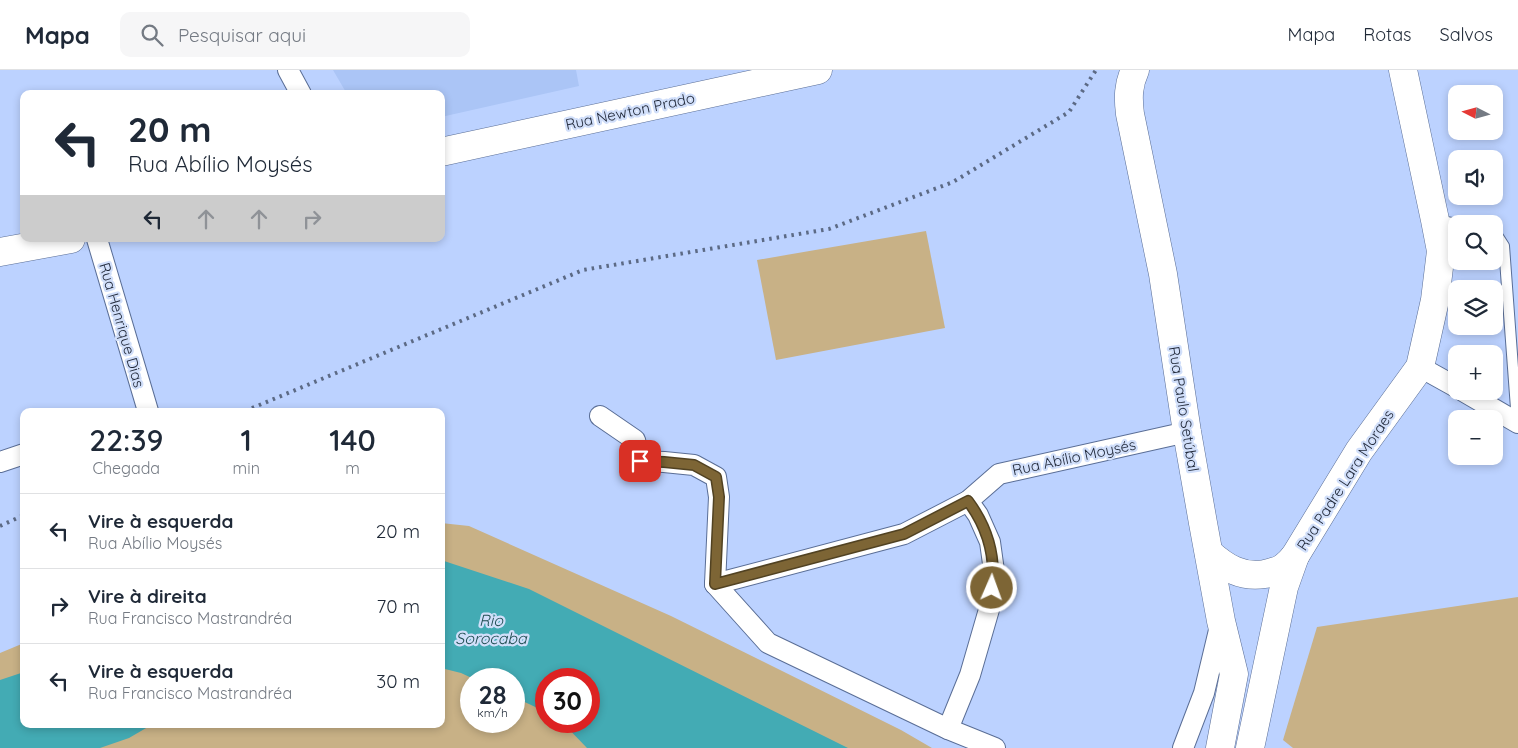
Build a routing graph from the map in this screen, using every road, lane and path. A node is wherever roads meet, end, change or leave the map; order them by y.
1 (288, 70) edge
2 (818, 70) edge
3 (1135, 70) edge
4 (1403, 70) edge
5 (299, 90) edge
6 (445, 151) edge
7 (1446, 222) edge
8 (55, 242) edge
9 (98, 242) edge
10 (1503, 245) edge
11 (0, 252) edge
12 (1420, 367) junction
13 (1448, 383) edge
14 (1478, 400) edge
15 (147, 408) edge
16 (600, 416) dead end
17 (1517, 423) edge
18 (1187, 432) junction
19 (20, 455) edge
20 (0, 462) edge
21 (968, 501) junction
22 (1209, 553) junction
23 (1295, 556) junction
24 (715, 584) junction
25 (1221, 621) junction
26 (948, 729) junction
27 (995, 748) edge
28 (1183, 748) edge
29 (1220, 748) edge
30 (1250, 748) edge

1 - 5 street
2 - 6 main road, Rua Newton Prado
3 - 18 main road, Rua Paulo Setúbal
4 - 7 main road, Rua Padre Lara Moraes
7 - 12 main road, Rua Padre Lara Moraes
8 - 11 main road
9 - 15 street, Rua Henrique Dias
10 - 17 lane
12 - 13 street
12 - 23 main road, Rua Padre Lara Moraes
14 - 17 street
16 - 24 street
18 - 21 street, Rua Abílio Moysés
18 - 22 main road, Rua Paulo Setúbal
19 - 20 street
21 - 24 street, Rua Abílio Moysés
21 - 26 street
22 - 23 main road
22 - 25 main road, Rua Paulo Setúbal
23 - 30 main road, Rua Padre Lara Moraes
24 - 26 street
25 - 28 street
25 - 29 main road, Rua Paulo Setúbal
26 - 27 street

